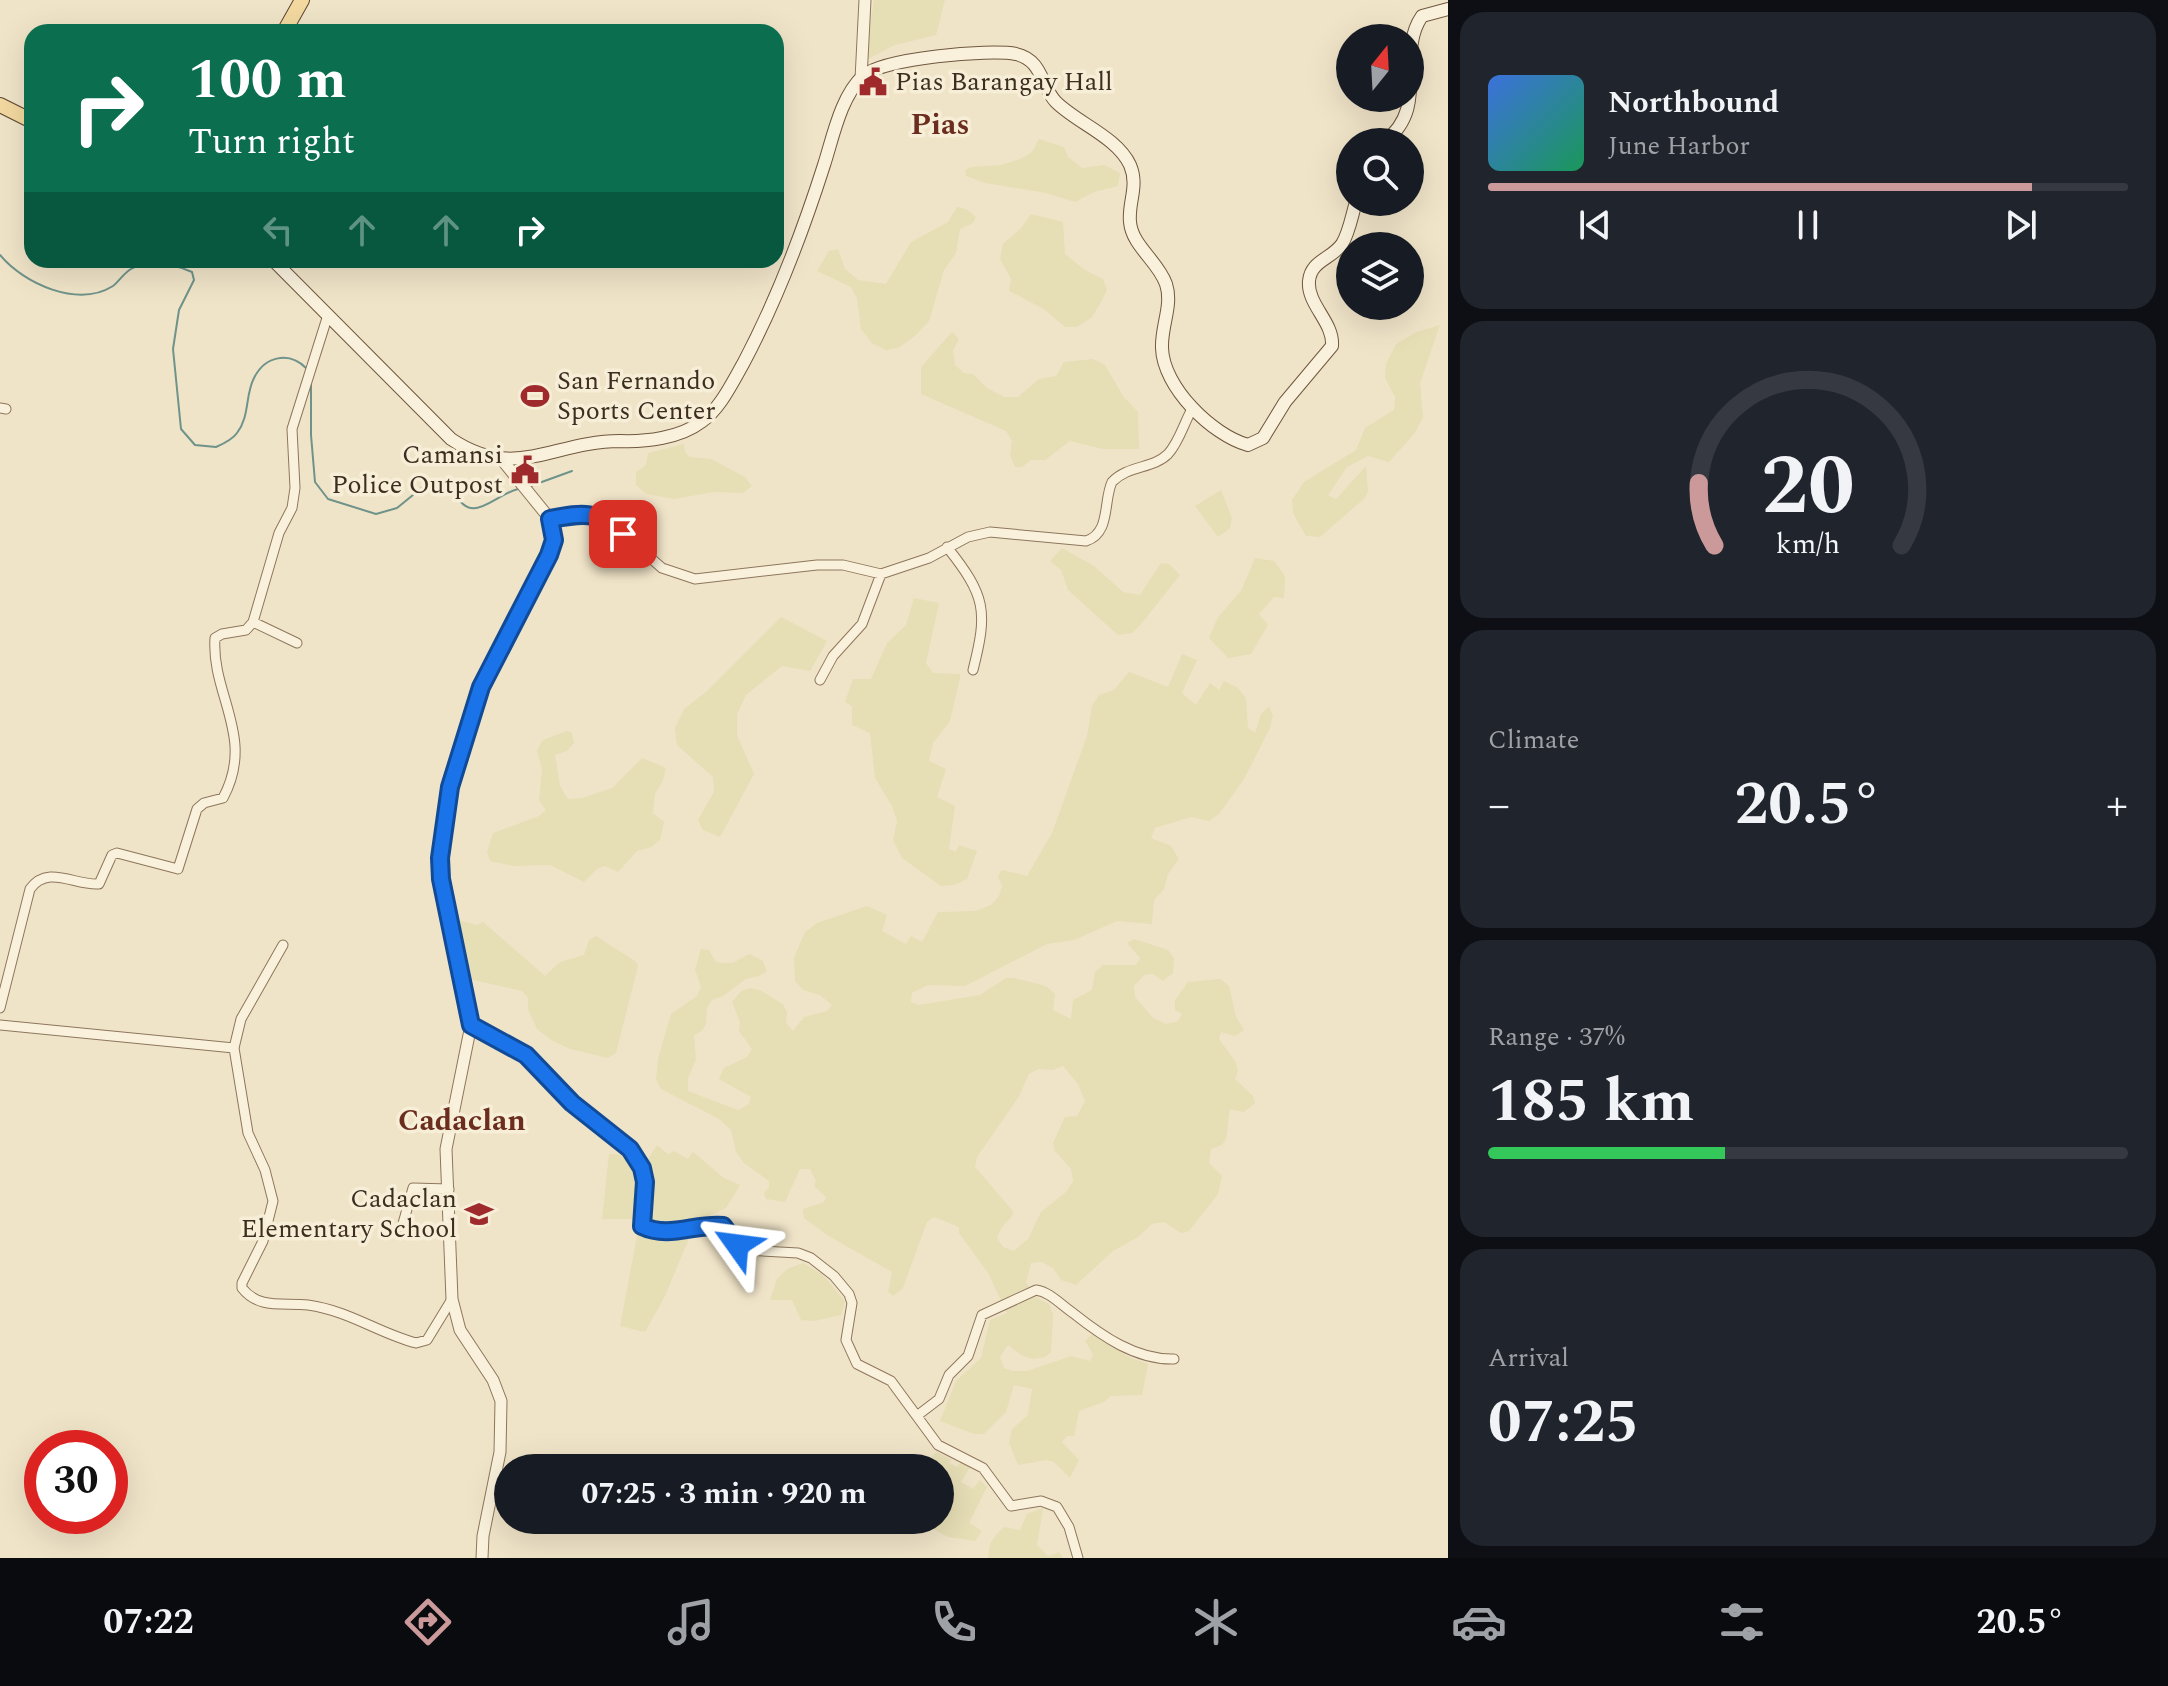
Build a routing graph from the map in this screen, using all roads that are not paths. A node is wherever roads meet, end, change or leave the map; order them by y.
1 (291, 0) edge
2 (302, 0) edge
3 (865, 0) edge
4 (1448, 9) edge
5 (278, 24) edge
6 (288, 24) edge
7 (861, 79) junction
8 (0, 105) edge
9 (24, 117) edge
10 (1399, 128) edge
11 (1352, 216) edge
12 (280, 268) edge
13 (327, 318) junction
14 (1192, 409) junction
15 (503, 461) junction
16 (550, 519) junction
17 (947, 547) junction
18 (881, 574) junction
19 (253, 622) junction
20 (297, 643) dead end
21 (973, 670) dead end
22 (820, 680) dead end
23 (283, 945) dead end
24 (0, 1008) edge
25 (0, 1025) edge
26 (471, 1025) junction
27 (234, 1048) junction
28 (449, 1189) junction
29 (402, 1227) dead end
30 (452, 1299) junction
31 (1174, 1359) dead end
32 (918, 1415) junction
33 (482, 1558) edge
34 (1078, 1558) edge

1 - 5 main road
2 - 6 main road
3 - 7 street
4 - 10 main road
7 - 14 main road
7 - 15 main road
8 - 9 main road
11 - 14 main road
12 - 13 main road
13 - 15 main road
13 - 19 street
14 - 17 street
15 - 16 street
16 - 18 street
16 - 26 street
17 - 18 street
17 - 21 street
18 - 22 street
19 - 20 street
19 - 24 street
23 - 27 street
25 - 27 street
26 - 28 street
26 - 32 street
27 - 30 street
28 - 29 street
28 - 30 street
30 - 33 street
31 - 32 street
32 - 34 street

